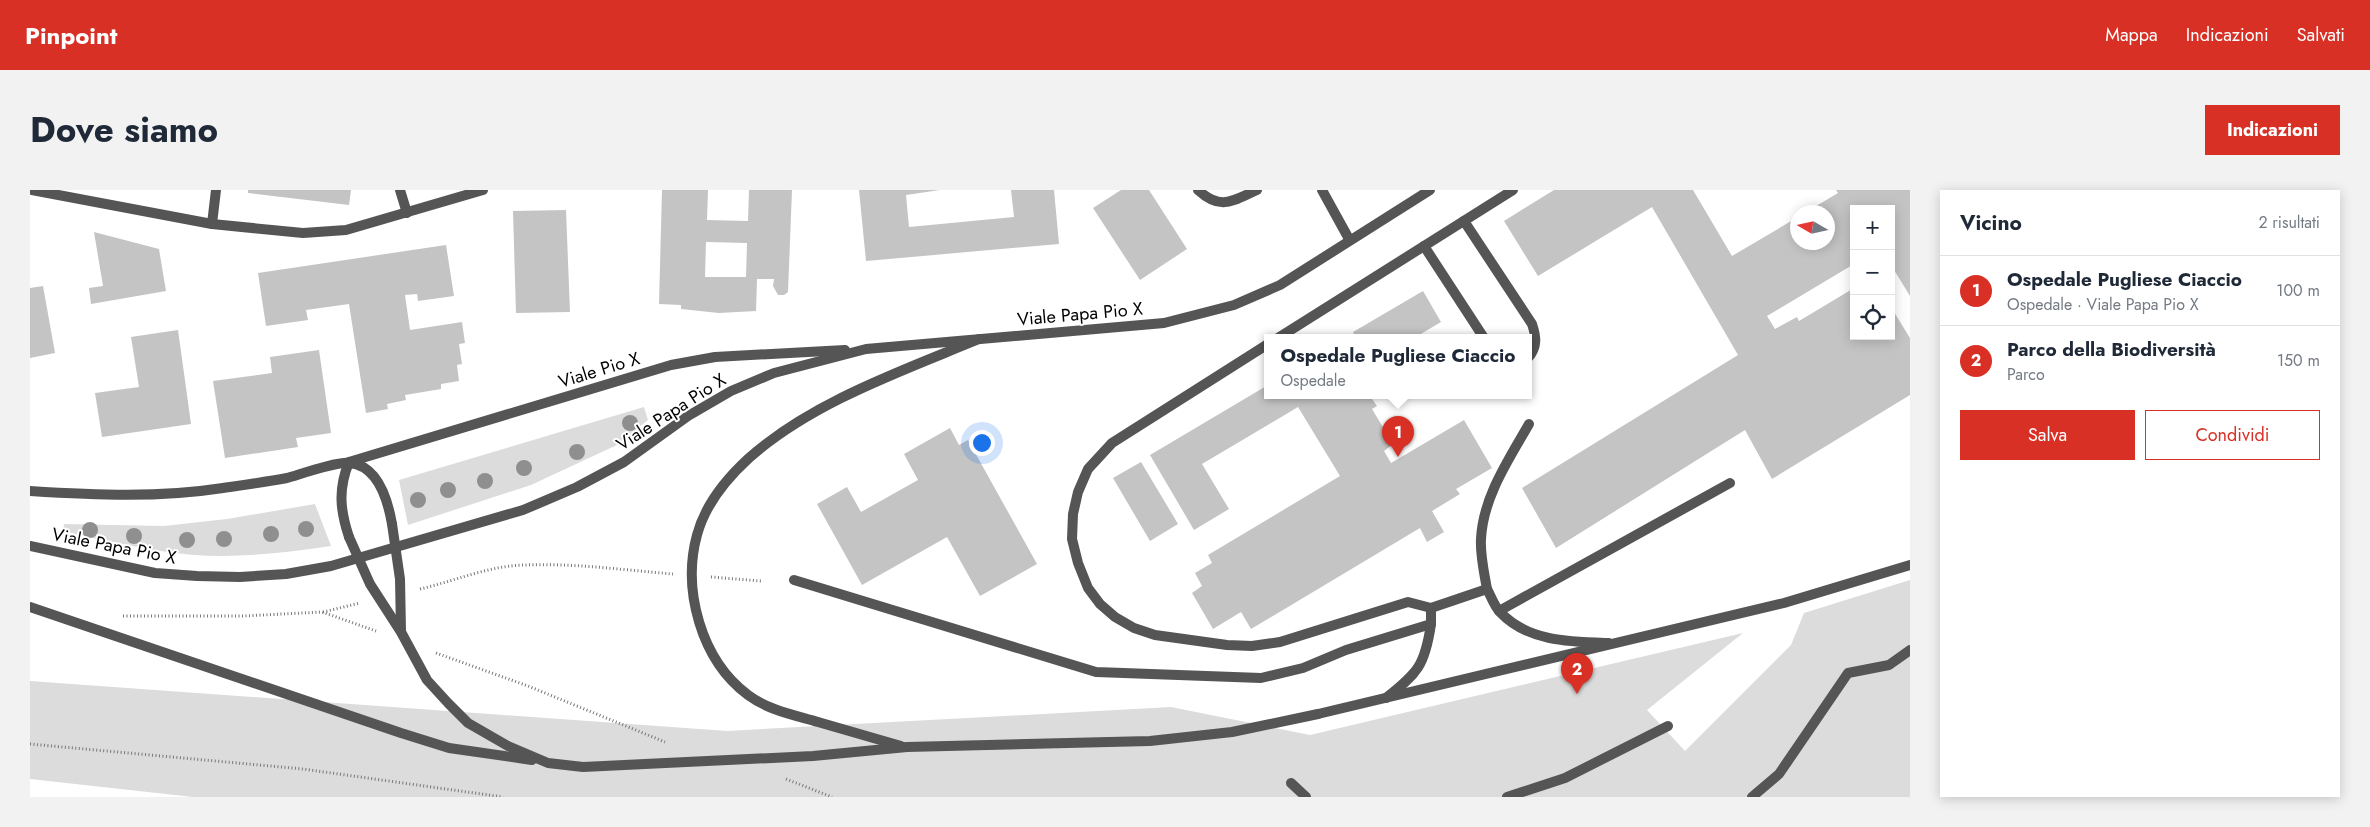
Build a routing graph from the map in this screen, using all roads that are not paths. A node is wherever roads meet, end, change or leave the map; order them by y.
1 (32, 190) edge
2 (216, 190) edge
3 (400, 190) edge
4 (483, 190) edge
5 (1198, 190) edge
6 (1257, 190) edge
7 (1430, 190) edge
8 (1514, 190) edge
9 (1322, 191) edge
10 (407, 213) junction
11 (1464, 221) junction
12 (212, 224) junction
13 (1349, 239) junction
14 (1424, 246) junction
15 (1284, 334) edge
16 (1481, 334) edge
17 (979, 339) junction
18 (1264, 347) edge
19 (866, 349) junction
20 (1532, 352) edge
21 (1529, 424) dead end
22 (349, 462) junction
23 (1730, 483) dead end
24 (30, 491) edge
25 (30, 546) edge
26 (1910, 565) edge
27 (794, 580) dead end
28 (1487, 589) junction
29 (30, 607) edge
30 (1431, 608) junction
31 (1498, 611) junction
32 (1431, 624) junction
33 (401, 632) junction
34 (1612, 643) junction
35 (1910, 650) edge
36 (1386, 698) junction
37 (1668, 726) dead end
38 (907, 747) junction
39 (548, 762) junction
40 (1292, 783) dead end
41 (1306, 797) edge
42 (1507, 797) edge
43 (1752, 797) edge

1 - 12 street
2 - 12 street
3 - 10 street
4 - 10 street
5 - 6 street
7 - 13 street, Viale Papa Pio X
8 - 11 street
9 - 13 street
10 - 12 street
11 - 14 street
11 - 20 street
13 - 17 street, Viale Papa Pio X
14 - 15 street
14 - 16 street
17 - 19 street, Viale Papa Pio X
17 - 38 street, bridge
18 - 30 street
19 - 22 street, Viale Pio X
19 - 25 street, Viale Papa Pio X
21 - 28 street
22 - 24 street, Viale Pio X
22 - 33 street, bridge
22 - 33 street, bridge
23 - 31 street
26 - 34 street
27 - 32 street
28 - 30 street
28 - 31 street
29 - 39 street, bridge
30 - 32 street
31 - 34 street
32 - 36 street
33 - 39 street, bridge
34 - 36 street
35 - 43 street
36 - 38 street, bridge
37 - 42 street
38 - 39 street, bridge
40 - 41 street

